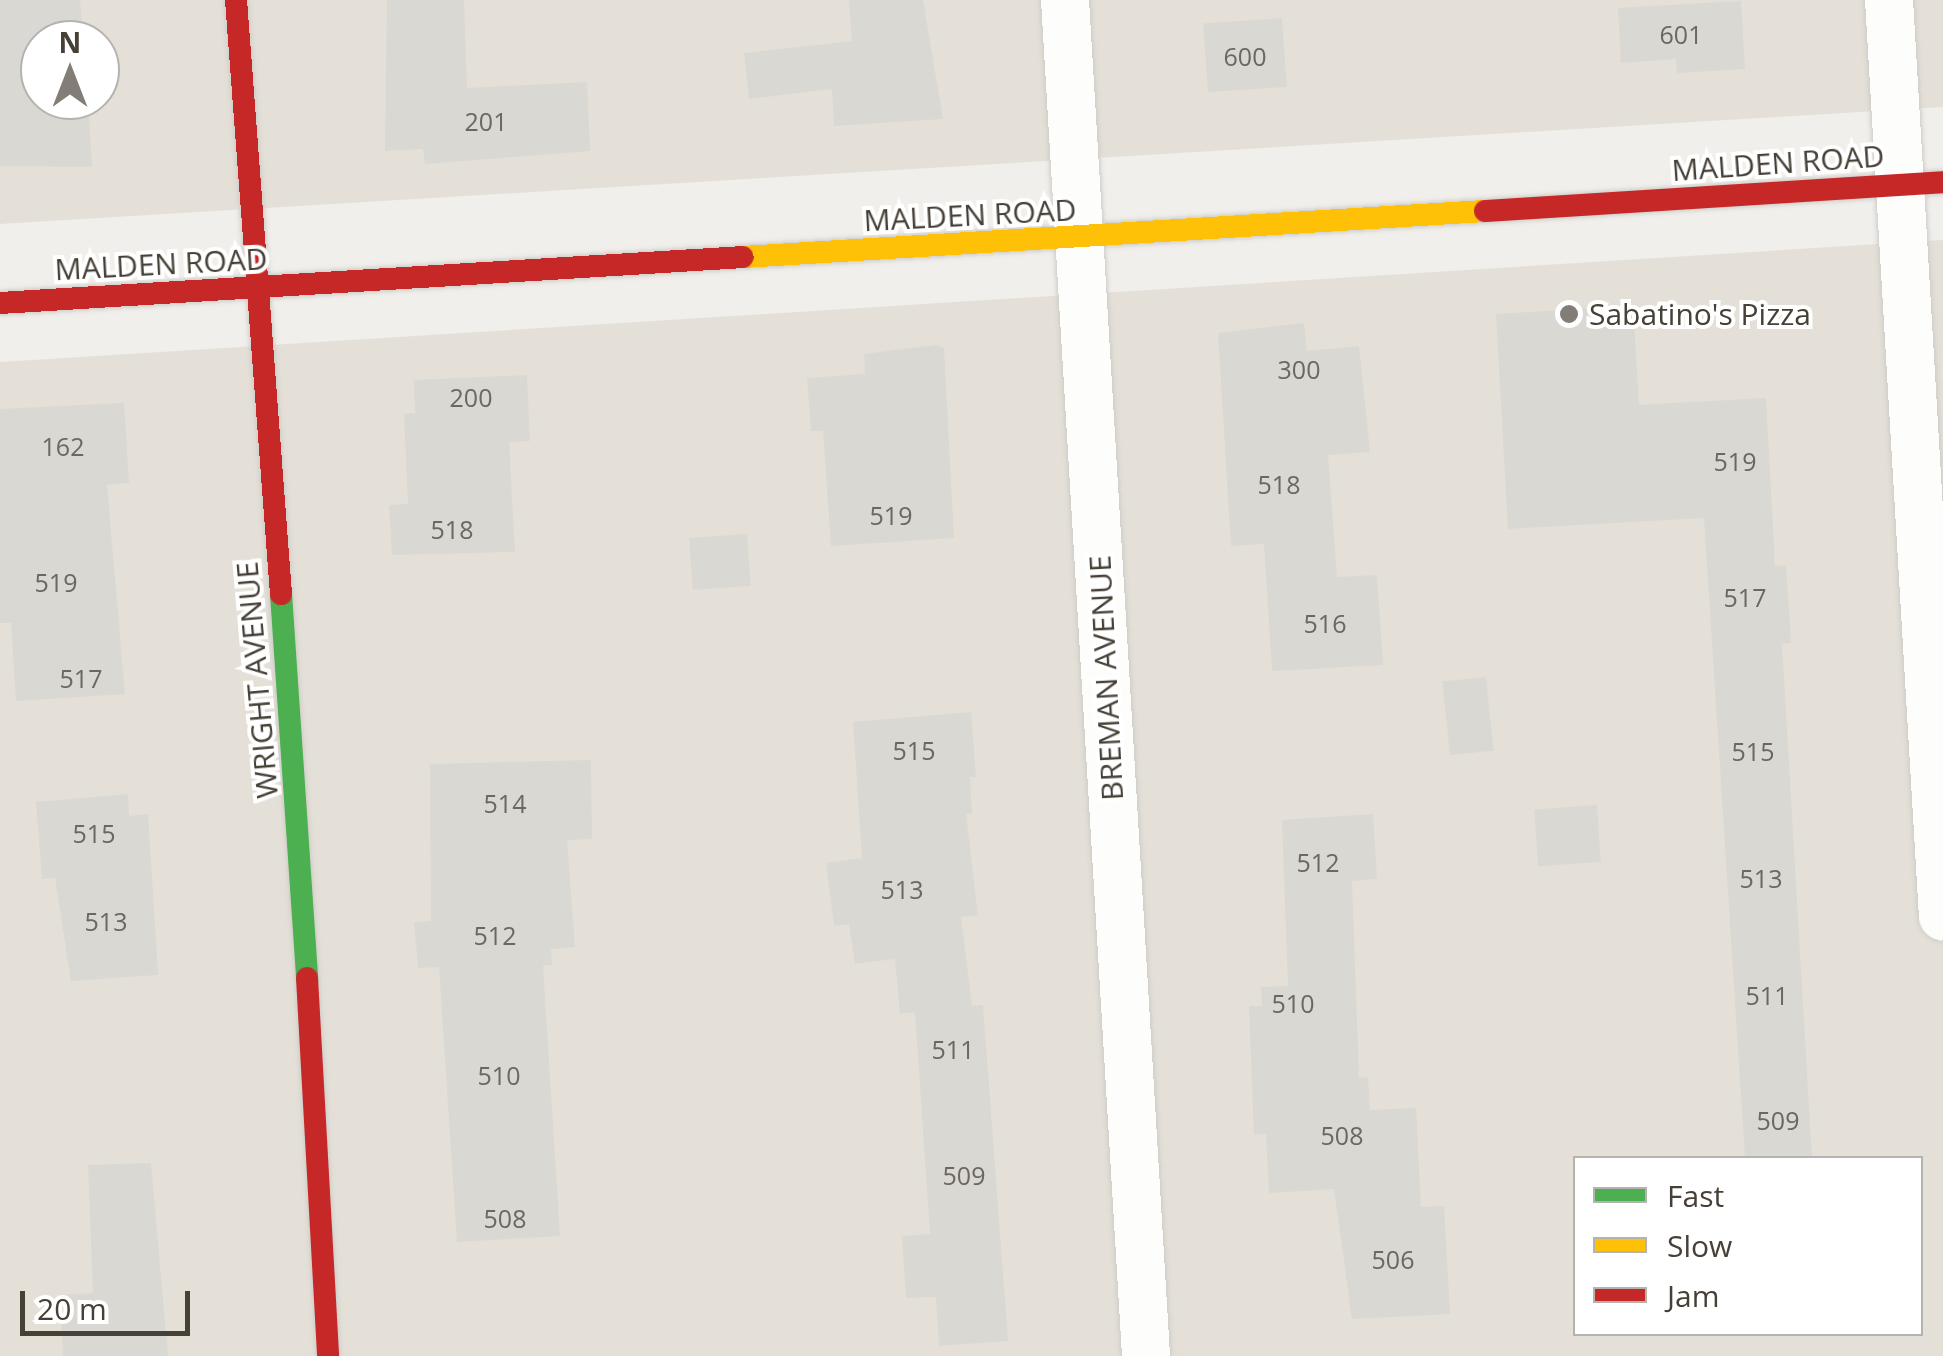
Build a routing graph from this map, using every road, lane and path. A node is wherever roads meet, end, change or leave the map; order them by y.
1 (236, 0) edge
2 (1065, 0) edge
3 (1889, 0) edge
4 (1922, 184) edge
5 (1080, 238) junction
6 (255, 288) junction
7 (0, 304) edge
8 (1943, 916) edge
9 (328, 1356) edge
10 (1146, 1356) edge

1 - 6 street, WRIGHT AVENUE
2 - 5 street, BREMAN AVENUE
3 - 4 street
4 - 5 street, MALDEN ROAD
4 - 8 street
5 - 6 street, MALDEN ROAD
5 - 10 street, BREMAN AVENUE
6 - 7 street, MALDEN ROAD
6 - 9 street, WRIGHT AVENUE

